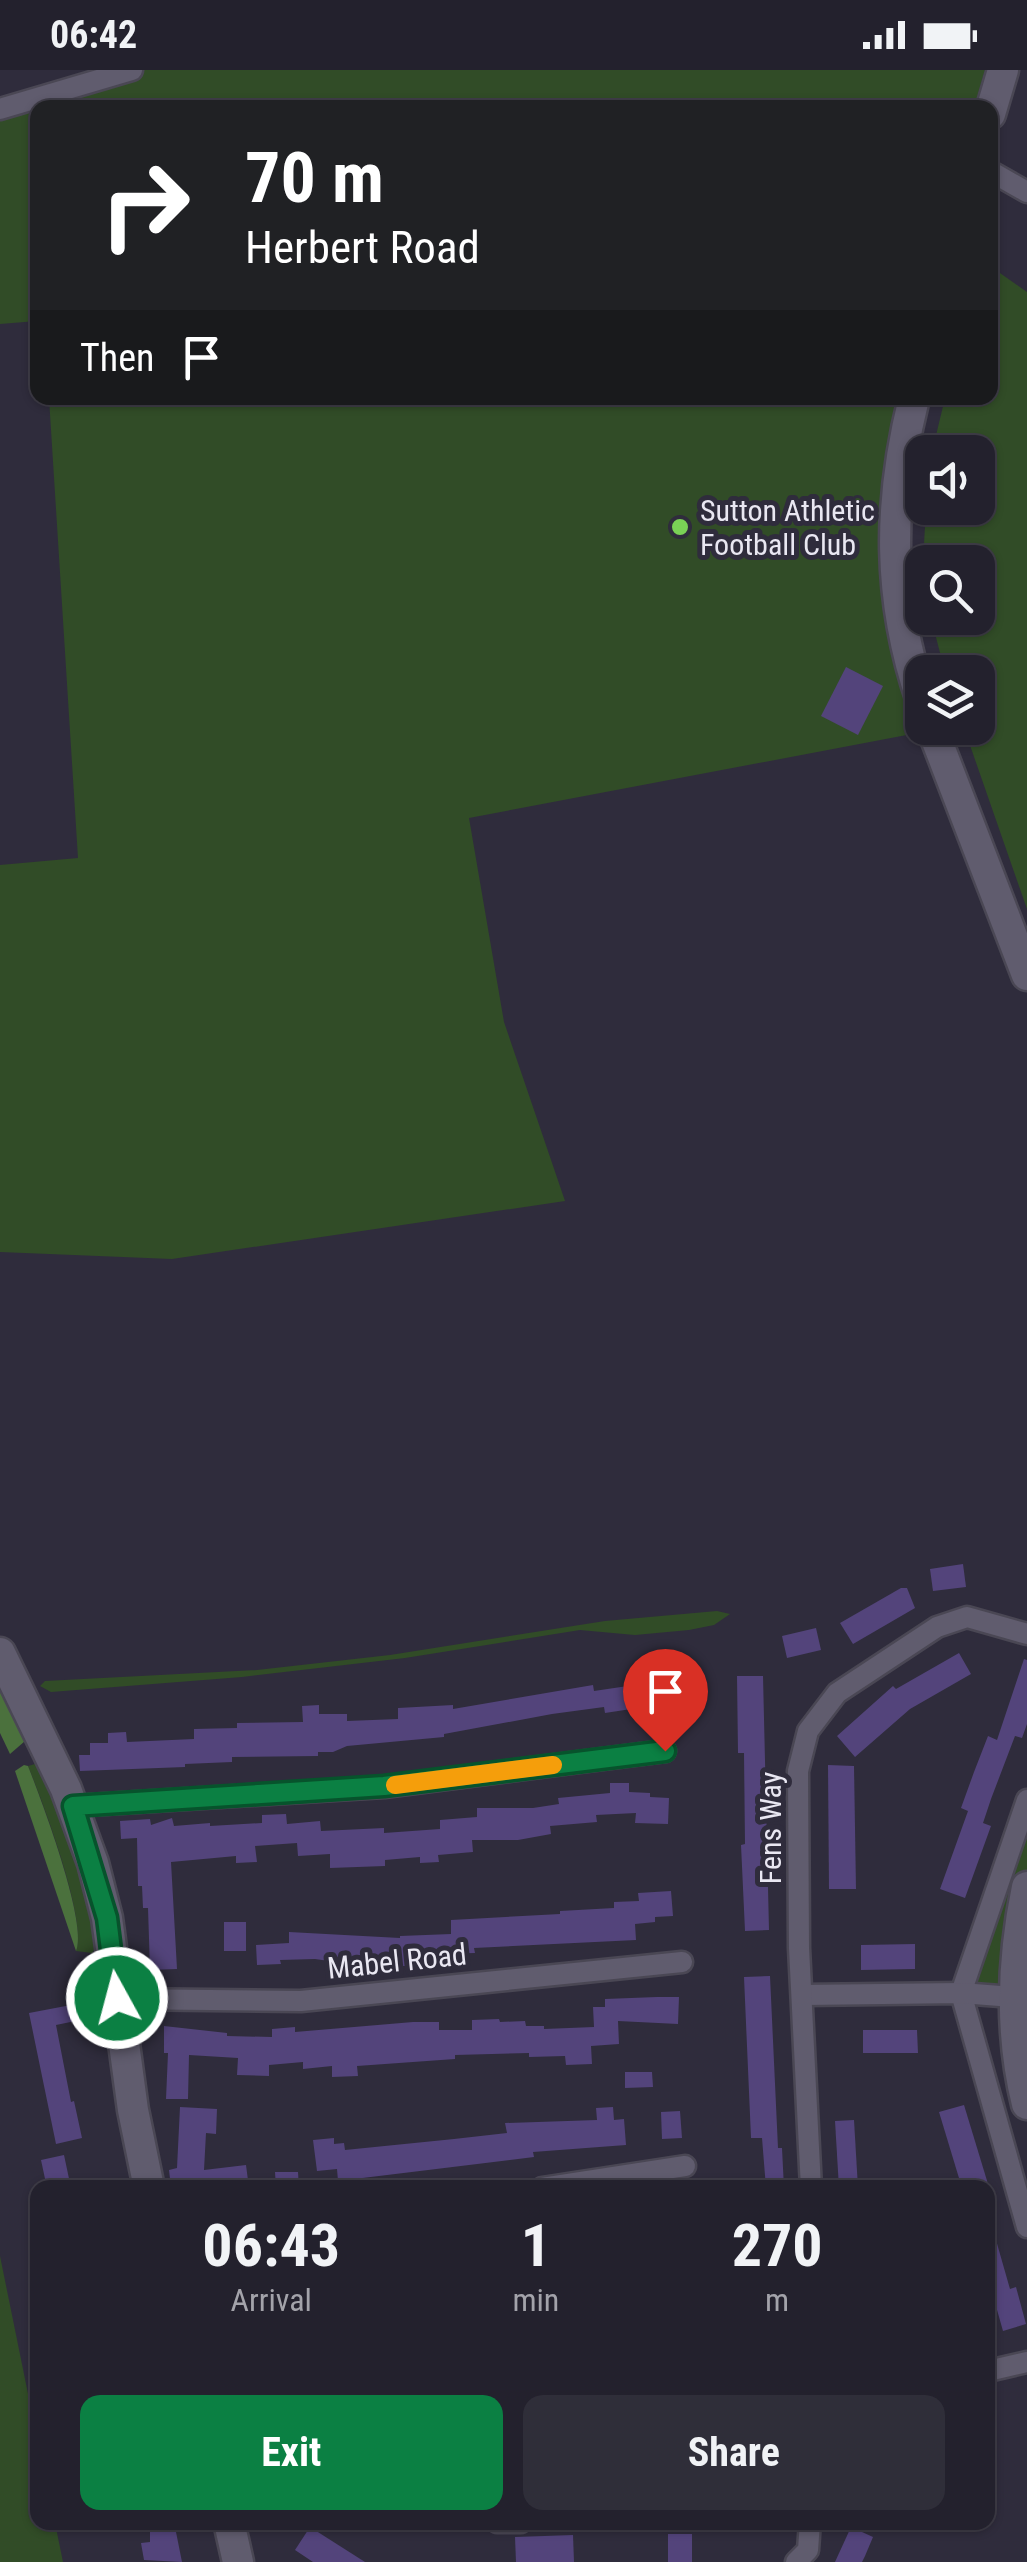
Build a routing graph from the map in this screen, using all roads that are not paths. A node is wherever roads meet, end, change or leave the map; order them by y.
1 (132, 70) edge
2 (1003, 70) edge
3 (30, 100) edge
4 (30, 100) edge
5 (994, 100) edge
6 (0, 109) edge
7 (998, 176) edge
8 (1027, 192) edge
9 (912, 405) edge
10 (909, 655) edge
11 (939, 745) edge
12 (1027, 975) edge
13 (1027, 1634) edge
14 (0, 1653) edge
15 (665, 1751) dead end
16 (1027, 1800) edge
17 (73, 1806) junction
18 (1027, 1887) edge
19 (682, 1962) dead end
20 (961, 1993) junction
21 (804, 1995) junction
22 (1013, 1997) junction
23 (117, 1998) junction
24 (1027, 2104) edge
25 (685, 2166) dead end
26 (148, 2180) edge
27 (594, 2180) edge
28 (810, 2180) edge
29 (1027, 2227) edge
30 (1027, 2362) edge
31 (995, 2369) edge
32 (230, 2530) edge
33 (809, 2530) edge
34 (238, 2562) edge
35 (796, 2562) edge

1 - 4 street
2 - 5 street
3 - 6 street
7 - 8 street
9 - 10 street
11 - 12 street
13 - 21 street, Fens Way
14 - 17 street
15 - 17 street
16 - 20 street
17 - 23 street
18 - 22 street
19 - 23 street, Mabel Road
20 - 21 street
20 - 22 street
20 - 29 street
21 - 28 street, Fens Way
22 - 24 street
23 - 26 street
25 - 27 street
30 - 31 street
32 - 34 street
33 - 35 street

